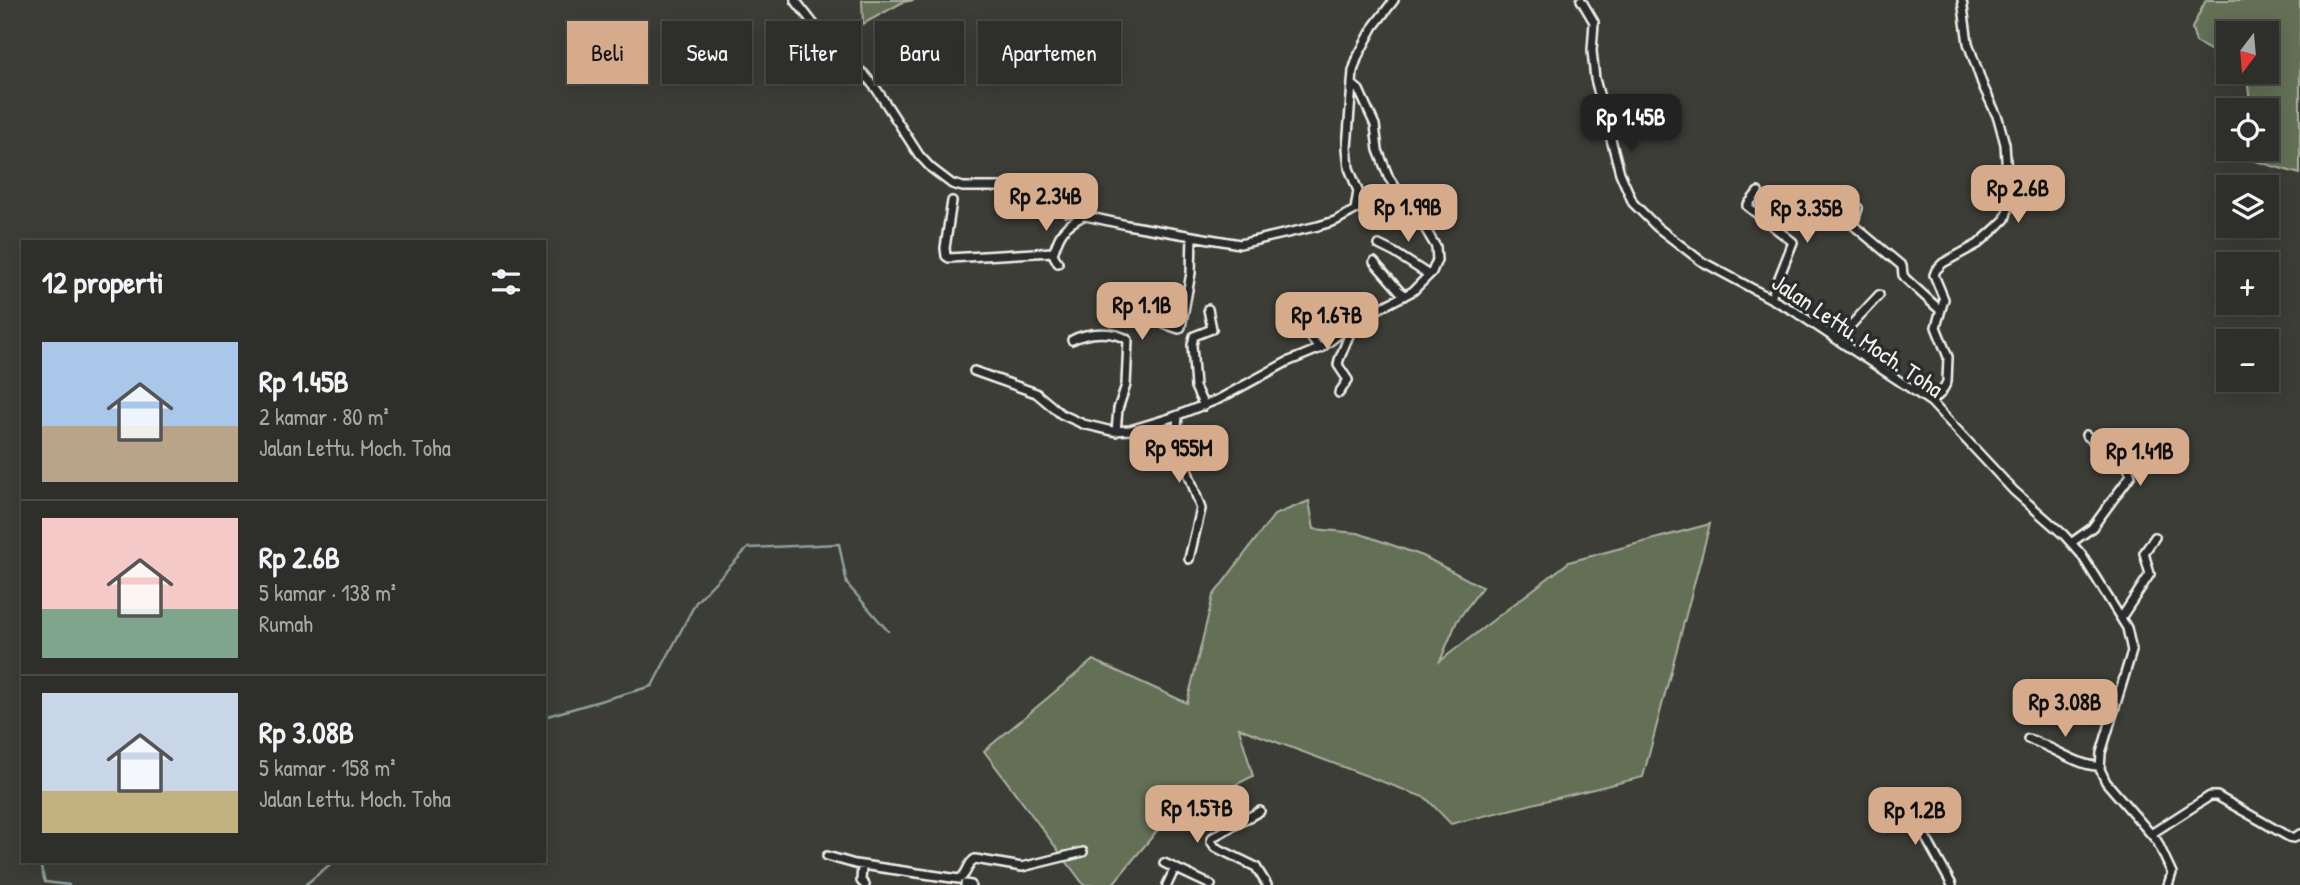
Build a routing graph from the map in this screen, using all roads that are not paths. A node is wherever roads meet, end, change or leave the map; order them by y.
1 (795, 0) edge
2 (1394, 0) edge
3 (1581, 0) edge
4 (1962, 0) edge
5 (1353, 85) junction
6 (1758, 192) dead end
7 (952, 201) dead end
8 (1858, 208) dead end
9 (1084, 216) junction
10 (1192, 236) junction
11 (1379, 245) dead end
12 (1053, 252) junction
13 (1374, 262) dead end
14 (1058, 263) dead end
15 (1426, 273) junction
16 (1402, 292) junction
17 (1879, 295) dead end
18 (1771, 298) junction
19 (1289, 307) dead end
20 (1208, 309) dead end
21 (1940, 310) junction
22 (1354, 322) junction
23 (1164, 324) dead end
24 (1838, 339) junction
25 (1072, 340) dead end
26 (1317, 345) junction
27 (974, 371) dead end
28 (1339, 393) dead end
29 (1201, 401) junction
30 (1931, 402) junction
31 (1178, 415) junction
32 (1116, 432) junction
33 (2086, 435) dead end
34 (2155, 537) dead end
35 (2071, 543) junction
36 (1189, 559) dead end
37 (2121, 618) junction
38 (2028, 739) dead end
39 (2100, 766) junction
40 (1884, 802) dead end
41 (1260, 811) dead end
42 (2151, 834) junction
43 (2300, 834) edge
44 (1083, 852) dead end
45 (827, 856) dead end
46 (1164, 863) dead end
47 (862, 866) junction
48 (1175, 868) junction
49 (865, 885) edge
50 (1167, 885) edge
51 (1211, 885) edge
52 (1267, 885) edge
53 (1952, 885) edge
54 (2168, 885) edge

1 - 9 street
2 - 5 street
3 - 18 street, Jalan Lettu. Moch. Toha
4 - 21 street
5 - 10 street
5 - 15 street
6 - 18 street
7 - 12 street
8 - 21 street
9 - 10 street
9 - 12 street
10 - 23 street
11 - 15 street
12 - 14 street
13 - 16 street
15 - 16 street
16 - 22 street
17 - 24 street
18 - 24 street, Jalan Lettu. Moch. Toha
19 - 26 street
20 - 29 street
21 - 30 street
22 - 26 street
22 - 28 street
24 - 30 street, Jalan Lettu. Moch. Toha
25 - 32 street
26 - 29 street
27 - 32 street
29 - 31 street
30 - 35 street, Jalan Lettu. Moch. Toha
31 - 32 street
31 - 36 street
33 - 35 street
34 - 37 street
35 - 37 street, Jalan Lettu. Moch. Toha
37 - 39 street, Jalan Lettu. Moch. Toha
38 - 39 street
39 - 42 street
40 - 53 street
41 - 52 street
42 - 43 street
42 - 54 street
44 - 47 street
45 - 47 street
46 - 48 street
47 - 49 street
48 - 50 street
48 - 51 street

